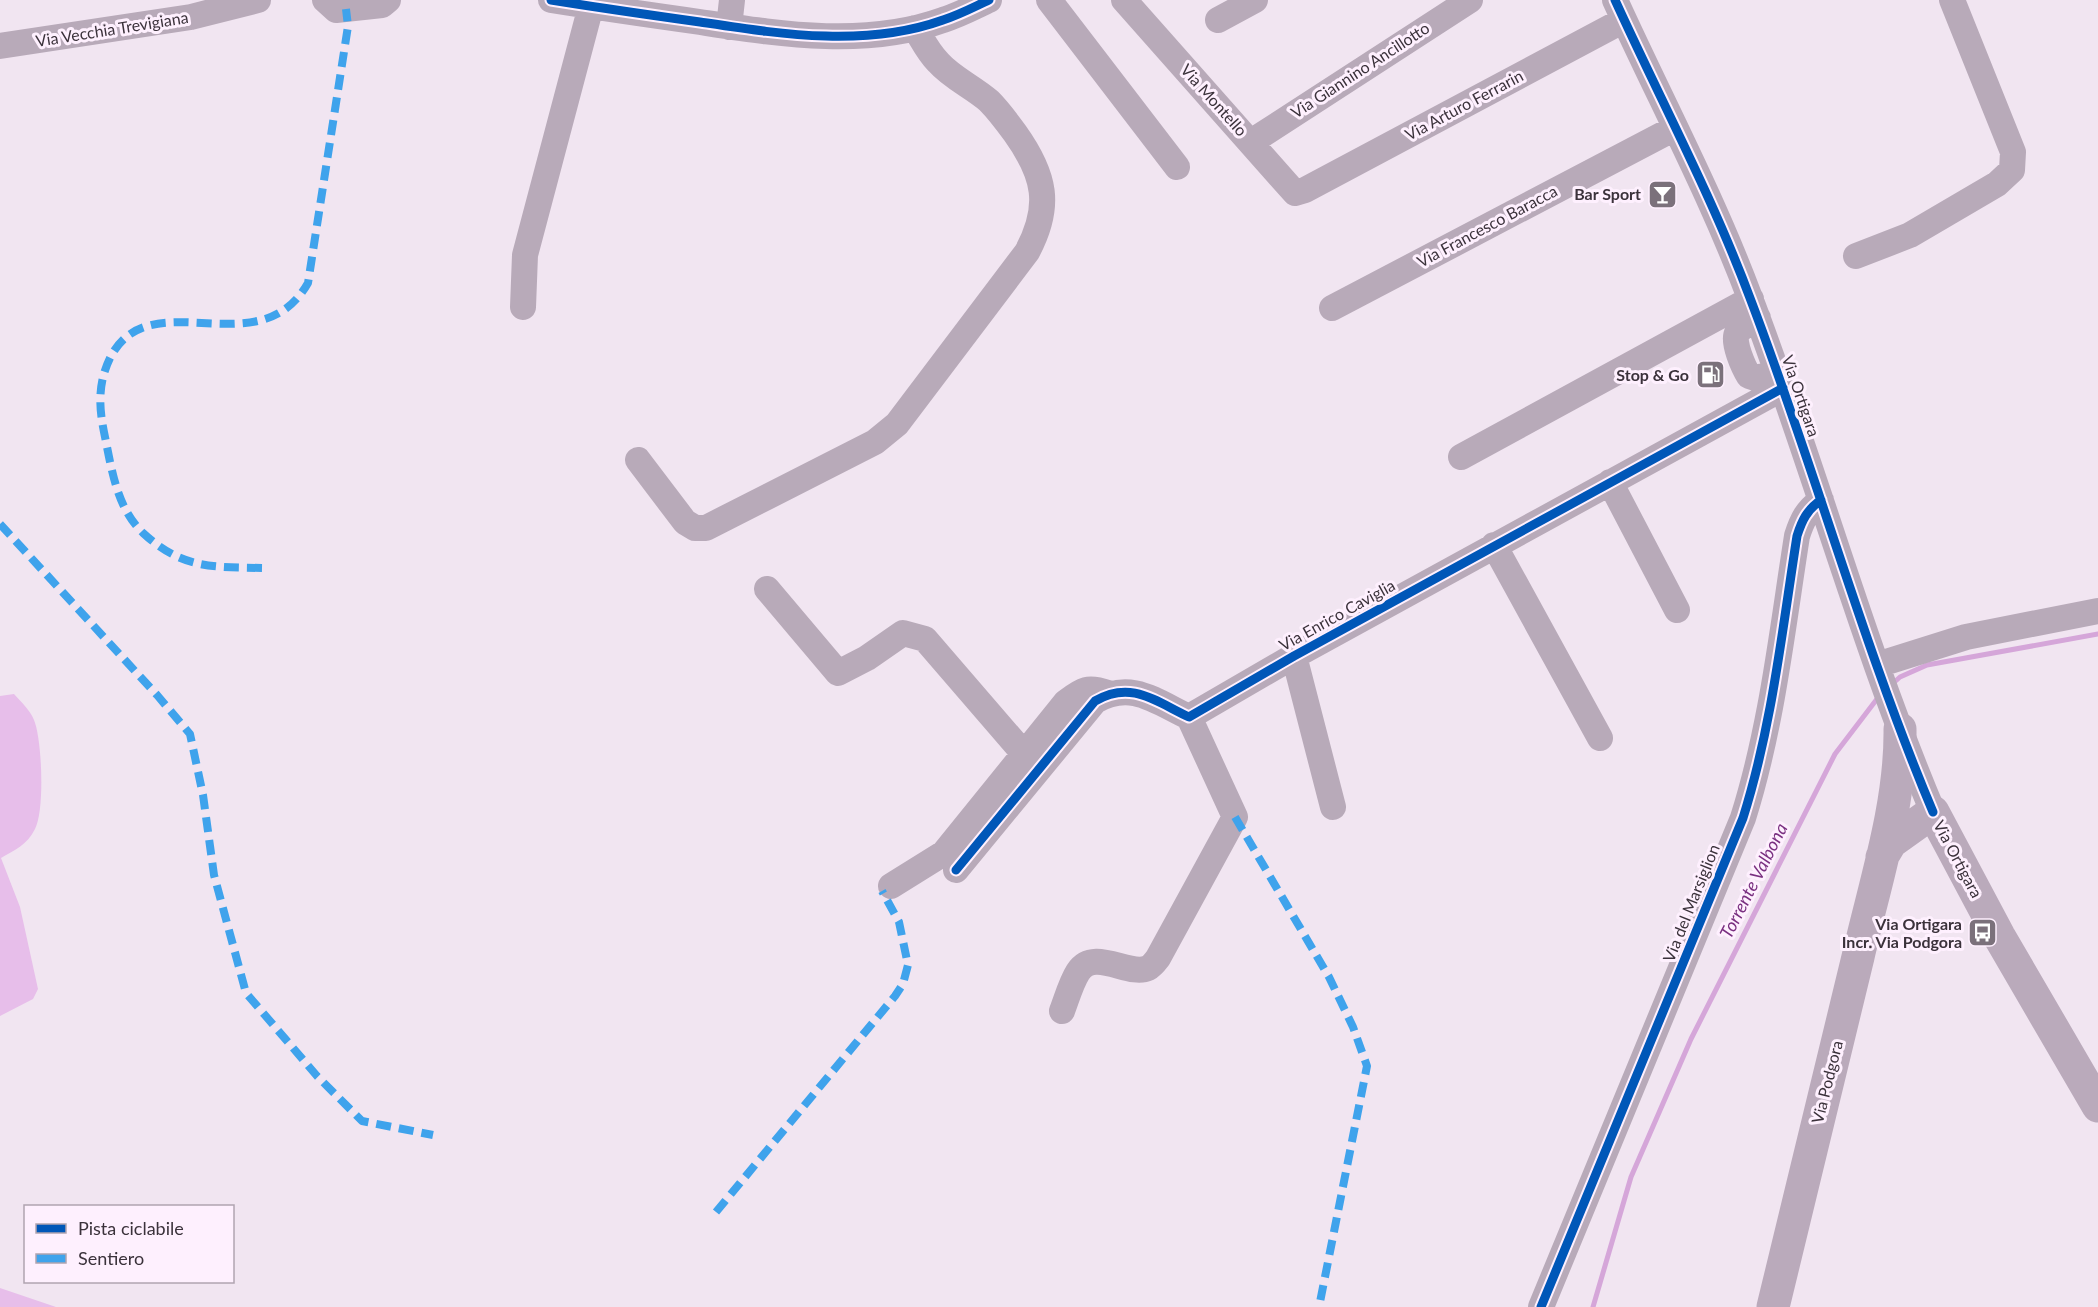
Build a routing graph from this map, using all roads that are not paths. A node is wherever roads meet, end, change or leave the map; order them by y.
1 (258, 0) edge
2 (325, 0) edge
3 (388, 0) edge
4 (551, 0) edge
5 (732, 0) edge
6 (1049, 0) edge
7 (1124, 0) edge
8 (1255, 0) edge
9 (1470, 0) edge
10 (1952, 0) edge
11 (973, 3) edge
12 (591, 6) junction
13 (1619, 10) edge
14 (1218, 20) dead end
15 (729, 27) junction
16 (915, 28) junction
17 (0, 46) edge
18 (1675, 128) junction
19 (1251, 141) junction
20 (1177, 167) dead end
21 (1305, 190) joint
22 (1856, 256) dead end
23 (523, 307) dead end
24 (1332, 308) dead end
25 (1755, 309) junction
26 (1780, 380) junction
27 (1461, 457) dead end
28 (638, 460) dead end
29 (1610, 482) junction
30 (1821, 500) junction
31 (1494, 545) junction
32 (767, 589) dead end
33 (1677, 610) dead end
34 (2098, 611) edge
35 (1294, 656) junction
36 (1880, 671) junction
37 (1189, 717) junction
38 (1897, 720) junction
39 (1600, 738) dead end
40 (1031, 762) junction
41 (1931, 806) junction
42 (1333, 807) dead end
43 (1891, 812) junction
44 (1882, 856) junction
45 (956, 870) dead end
46 (891, 886) dead end
47 (1062, 1011) dead end
48 (2098, 1106) edge
49 (1541, 1307) edge
50 (1773, 1307) edge

1 - 17 street, Via Vecchia Trevigiana
2 - 3 street
4 - 12 street
5 - 15 street
6 - 20 street
7 - 19 street, Via Montello
8 - 14 street
9 - 19 street, Via Giannino Ancillotto
10 - 22 street
11 - 16 street
12 - 15 street
12 - 23 street
13 - 18 street, Via Ortigara
13 - 21 street, Via Arturo Ferrarin
15 - 16 street
16 - 28 street
18 - 24 street, Via Francesco Baracca
18 - 25 street, Via Ortigara
19 - 21 street, Via Montello
25 - 26 street, Via Ortigara
25 - 27 street
26 - 29 street, Via Enrico Caviglia
26 - 30 street, Via Ortigara
29 - 31 street, Via Enrico Caviglia
29 - 33 street
30 - 36 street, Via Ortigara
30 - 49 street, Via del Marsiglion
31 - 35 street, Via Enrico Caviglia
31 - 39 street
32 - 40 street
34 - 36 street
35 - 37 street, Via Enrico Caviglia
35 - 42 street, Via Enrico Caviglia
36 - 38 street, Via Ortigara
37 - 40 street
37 - 47 street
38 - 41 street, Via Ortigara
38 - 43 main road, Via Podgora
40 - 45 street
40 - 46 street
41 - 43 main road
41 - 44 main road, Via Podgora
41 - 48 main road, Via Ortigara
43 - 44 main road, Via Podgora
44 - 50 main road, Via Podgora

